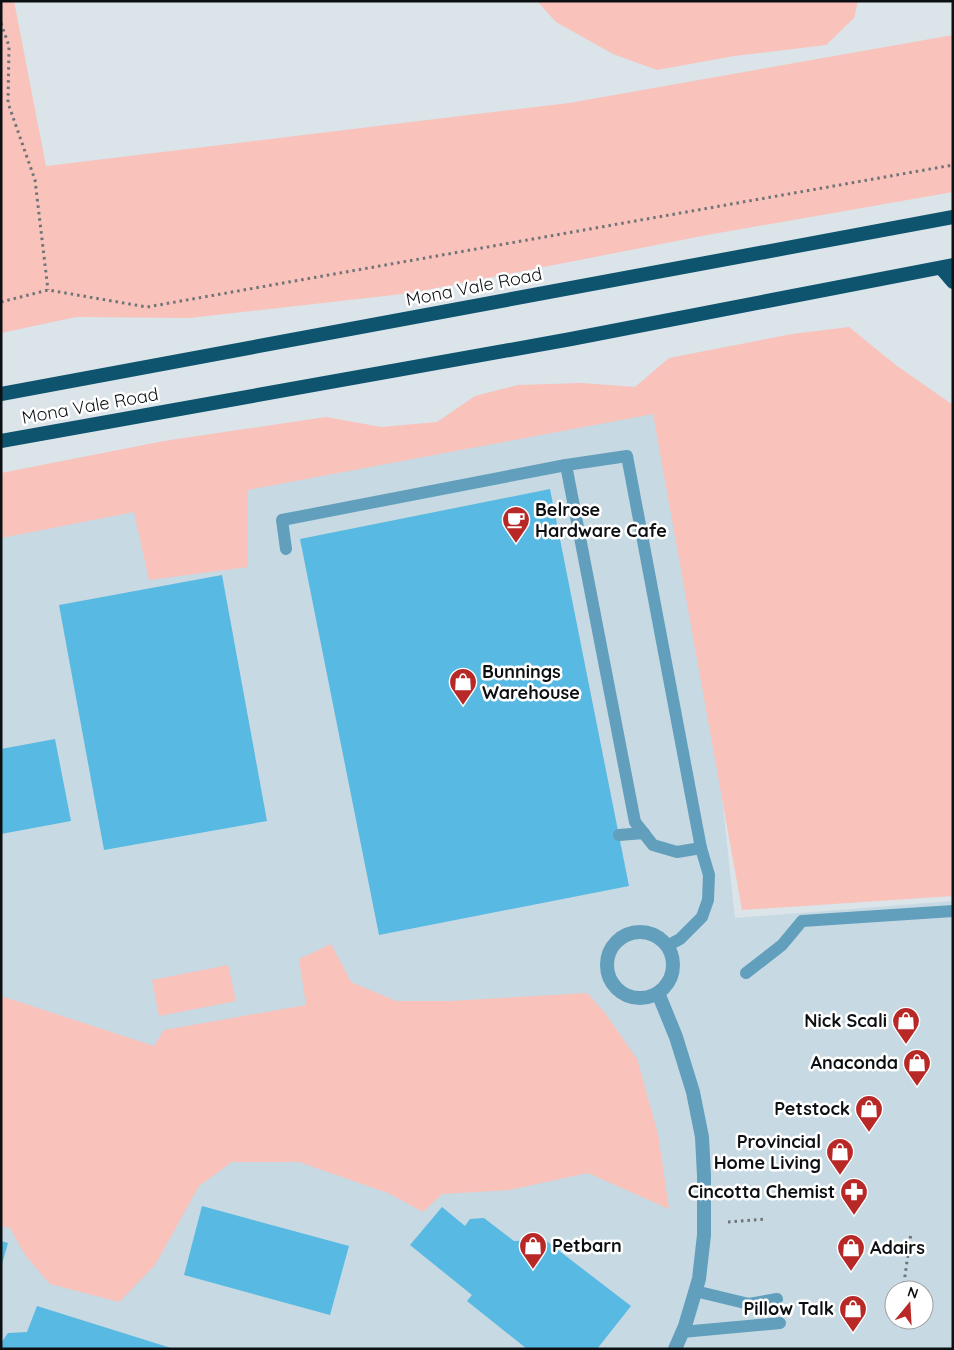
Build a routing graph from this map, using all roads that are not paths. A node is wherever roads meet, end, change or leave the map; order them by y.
1 (953, 217) edge
2 (947, 266) edge
3 (953, 282) edge
4 (1, 394) edge
5 (1, 441) edge
6 (566, 465) junction
7 (286, 549) dead end
8 (644, 833) junction
9 (619, 835) dead end
10 (701, 848) junction
11 (953, 911) edge
12 (667, 946) junction
13 (746, 973) dead end
14 (658, 992) junction
15 (694, 1291) junction
16 (776, 1299) dead end
17 (780, 1323) dead end
18 (682, 1332) junction
19 (675, 1349) edge

1 - 4 highway, Mona Vale Road
2 - 3 highway
2 - 5 highway, Mona Vale Road
6 - 7 lane
6 - 8 lane
6 - 10 lane
8 - 9 lane
8 - 10 lane
10 - 12 lane
11 - 13 lane
12 - 14 street
12 - 14 street
14 - 15 street
15 - 16 lane
15 - 18 street
17 - 18 lane
18 - 19 street

